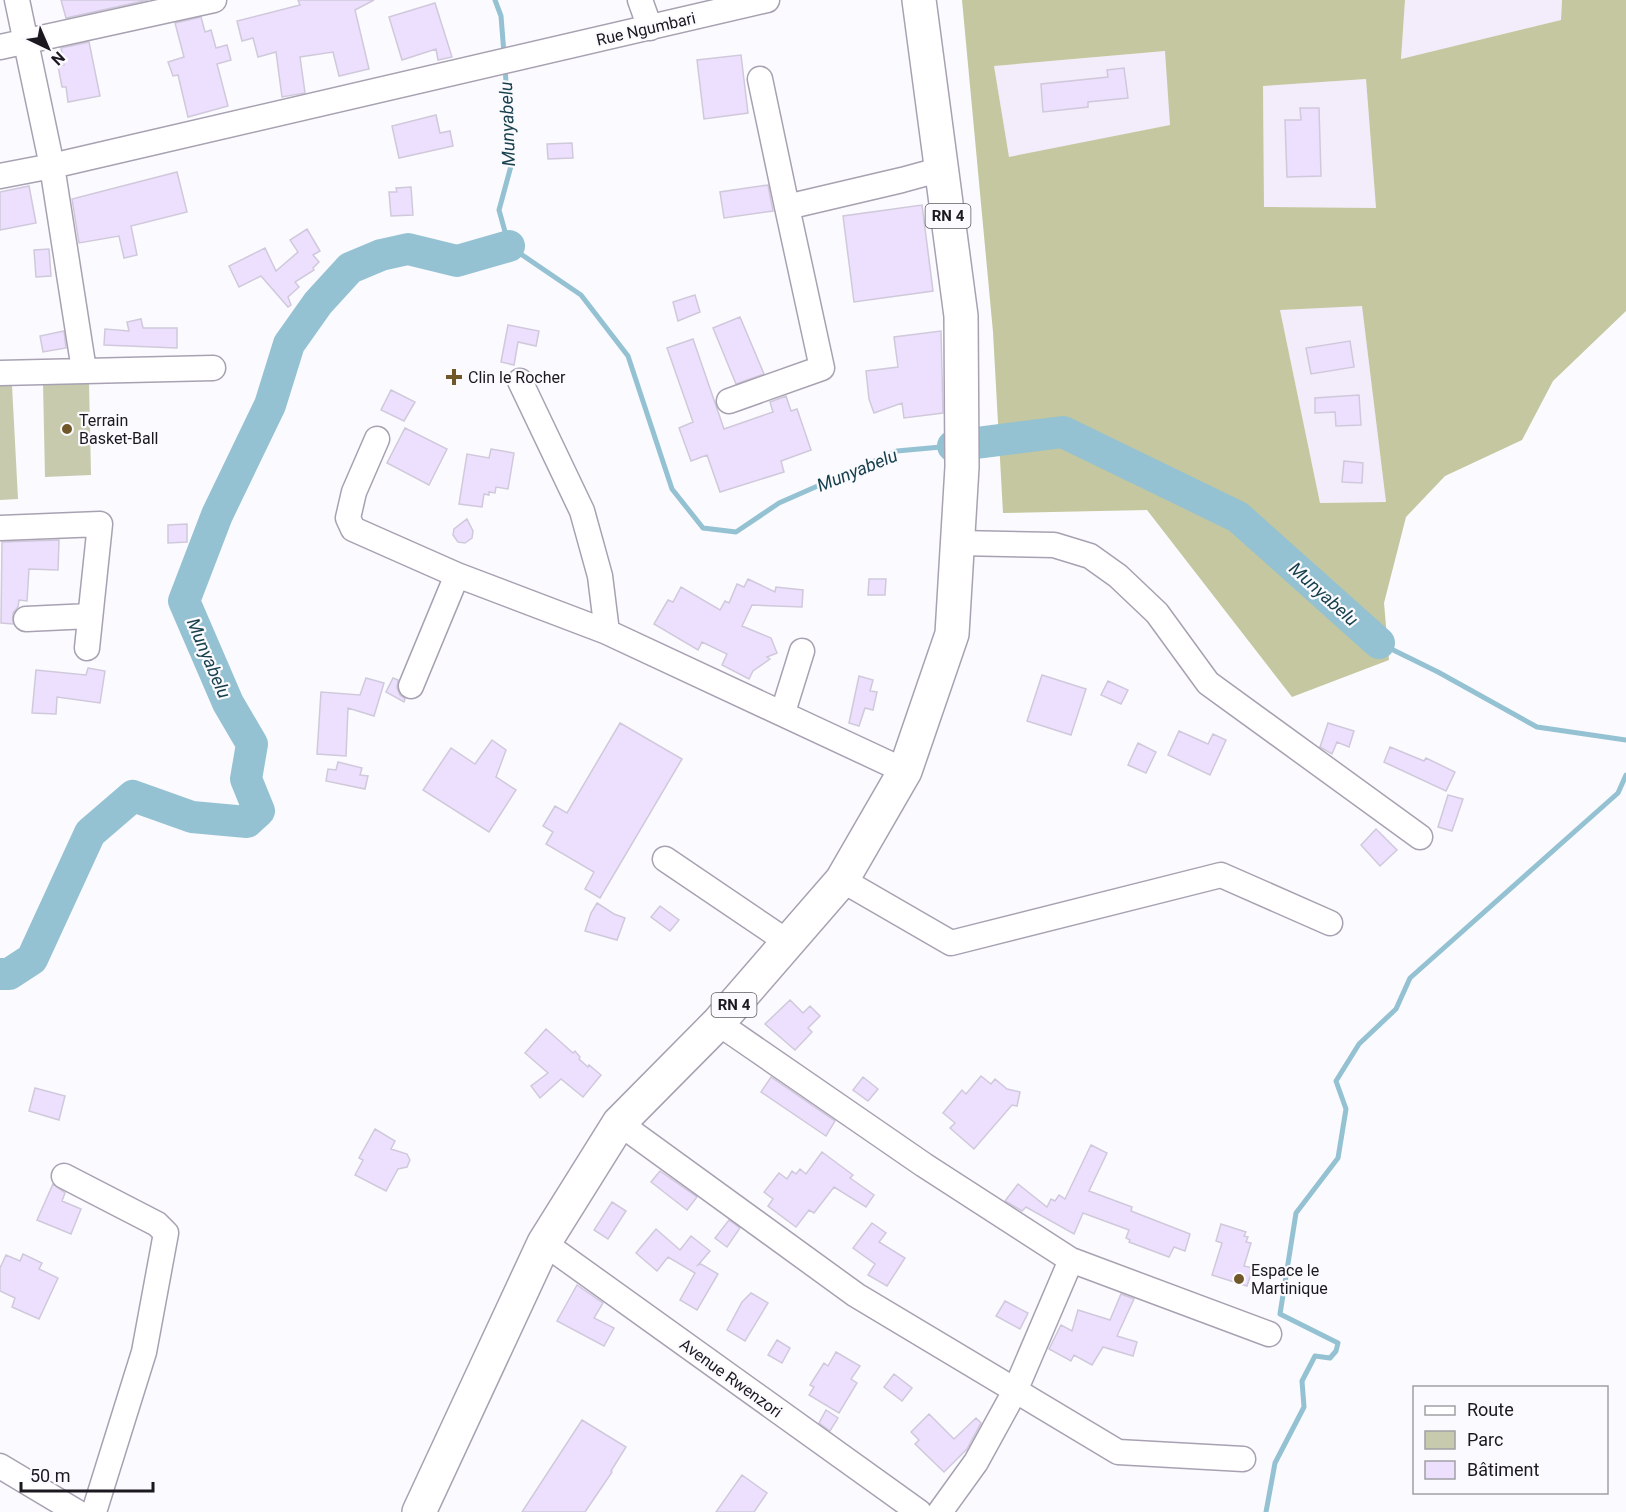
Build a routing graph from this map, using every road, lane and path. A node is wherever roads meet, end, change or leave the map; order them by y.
1 (17, 0) edge
2 (214, 0) edge
3 (640, 0) edge
4 (767, 0) edge
5 (919, 0) edge
6 (650, 28) junction
7 (26, 42) junction
8 (0, 47) edge
9 (760, 79) dead end
10 (52, 166) junction
11 (942, 169) junction
12 (0, 176) edge
13 (787, 207) junction
14 (213, 368) dead end
15 (84, 370) junction
16 (0, 373) edge
17 (520, 381) dead end
18 (729, 401) dead end
19 (377, 439) dead end
20 (0, 528) edge
21 (958, 543) junction
22 (457, 575) junction
23 (90, 616) junction
24 (26, 618) dead end
25 (608, 632) junction
26 (87, 648) dead end
27 (802, 651) dead end
28 (411, 686) dead end
29 (783, 712) junction
30 (905, 771) junction
31 (1420, 837) dead end
32 (665, 859) dead end
33 (842, 880) junction
34 (1330, 923) dead end
35 (789, 943) junction
36 (718, 1023) junction
37 (619, 1123) junction
38 (64, 1176) dead end
39 (544, 1244) junction
40 (1071, 1260) junction
41 (1269, 1335) dead end
42 (1015, 1391) junction
43 (1243, 1459) dead end
44 (0, 1466) edge
45 (77, 1512) edge
46 (94, 1512) edge
47 (419, 1512) edge
48 (919, 1512) edge
49 (940, 1512) edge

1 - 7 street
2 - 7 street
3 - 6 street
4 - 6 street, Rue Ngumbari
5 - 11 highway, RN 4
6 - 10 street, Rue Ngumbari
7 - 8 street
7 - 10 street
9 - 13 street
10 - 12 street, Rue Ngumbari
10 - 15 street
11 - 13 street
11 - 21 highway, RN 4
13 - 18 street
14 - 15 street
15 - 16 street
17 - 25 street
19 - 22 street
20 - 23 street
21 - 30 highway, RN 4
21 - 31 street
22 - 25 street
22 - 28 street
23 - 24 street
23 - 26 street
25 - 29 street
27 - 29 street
29 - 30 street
30 - 33 highway, RN 4
32 - 35 street
33 - 34 street
33 - 35 highway, RN 4
35 - 36 highway, RN 4
36 - 37 highway, RN 4
36 - 40 street
37 - 39 highway, RN 4
37 - 42 street
38 - 46 street
39 - 47 highway, RN 4
39 - 48 street, Avenue Rwenzori
40 - 41 street
40 - 42 street
42 - 43 street
42 - 49 street
44 - 45 street

